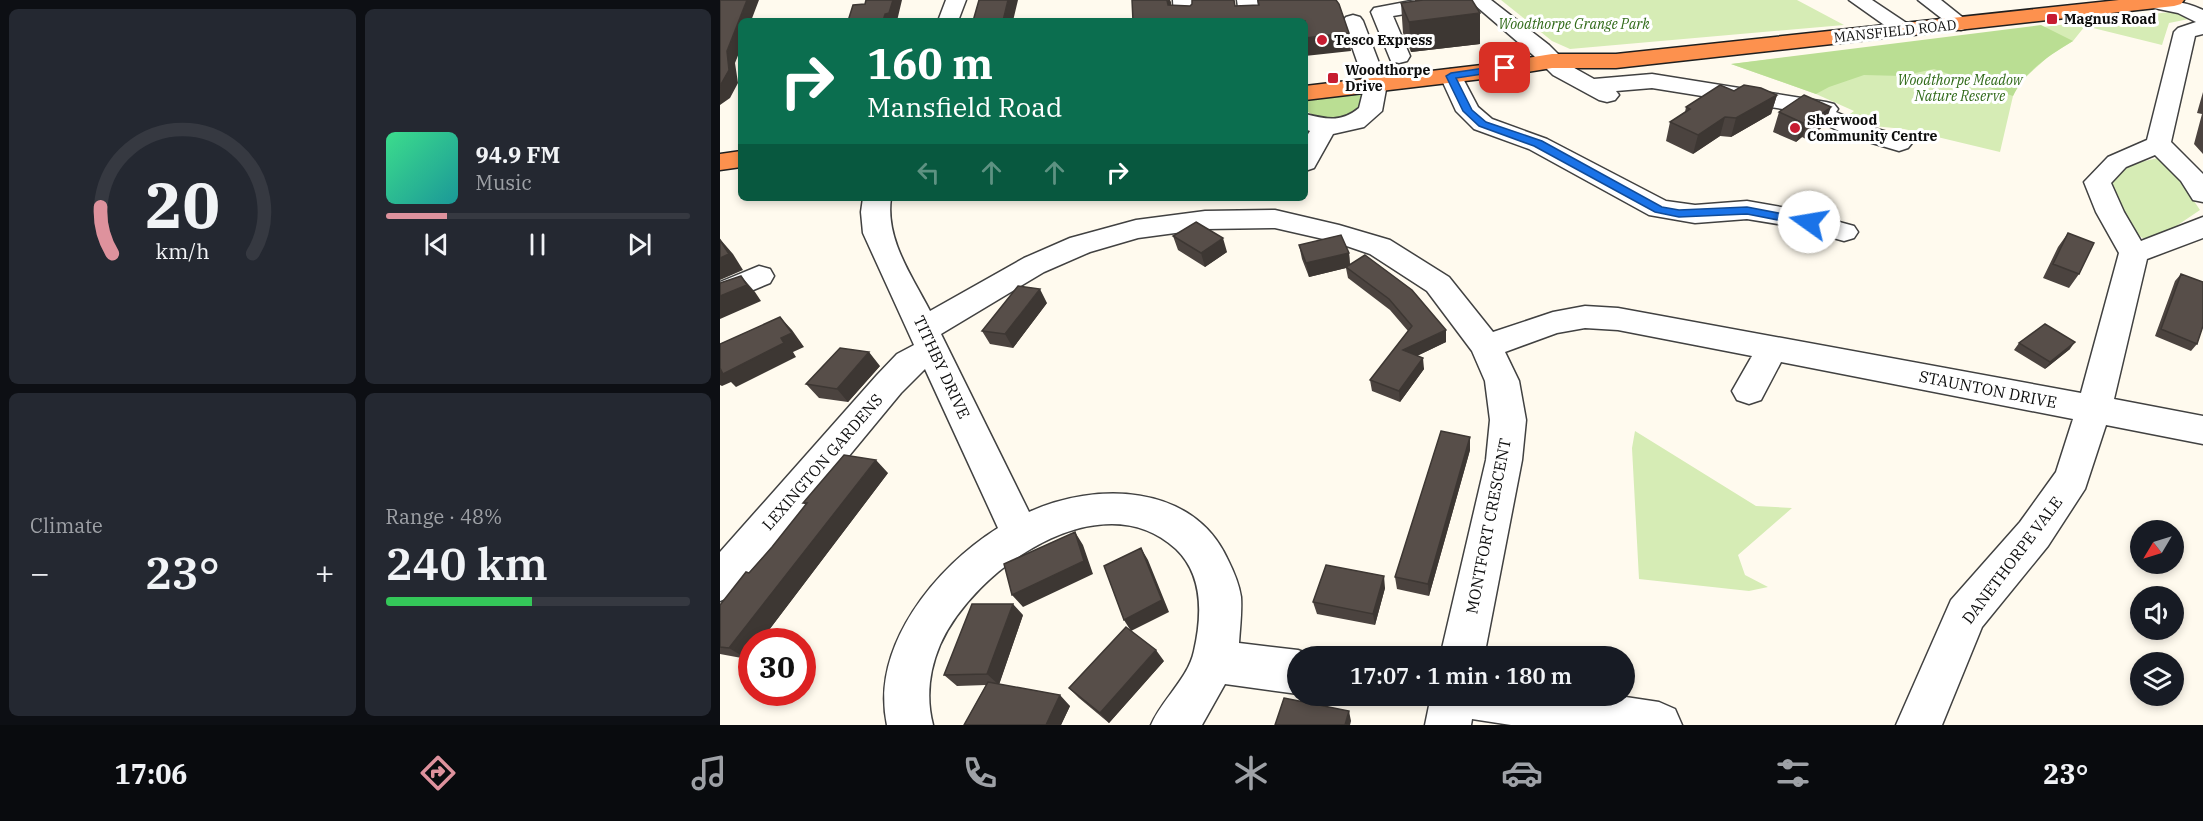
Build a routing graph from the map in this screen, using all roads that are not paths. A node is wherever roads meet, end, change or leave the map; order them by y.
1 (956, 0) edge
2 (1183, 0) edge
3 (1247, 0) edge
4 (1452, 0) edge
5 (1479, 0) edge
6 (1859, 0) edge
7 (1962, 0) edge
8 (2174, 0) edge
9 (1931, 2) edge
10 (2125, 2) edge
11 (2151, 2) junction
12 (949, 18) edge
13 (1184, 18) edge
14 (1250, 18) edge
15 (2203, 18) edge
16 (1353, 21) dead end
17 (1961, 24) junction
18 (2203, 27) edge
19 (1904, 30) junction
20 (1399, 56) dead end
21 (1556, 66) junction
22 (1451, 76) junction
23 (1376, 84) junction
24 (1588, 86) junction
25 (1308, 93) edge
26 (1630, 105) dead end
27 (1314, 124) edge
28 (1899, 143) dead end
29 (2158, 144) junction
30 (1308, 150) edge
31 (738, 159) edge
32 (720, 162) edge
33 (2203, 194) edge
34 (877, 201) edge
35 (1281, 209) edge
36 (2203, 226) edge
37 (1845, 229) dead end
38 (2134, 253) junction
39 (759, 276) dead end
40 (720, 294) edge
41 (928, 340) junction
42 (1486, 346) junction
43 (1773, 349) junction
44 (1749, 391) dead end
45 (2094, 409) junction
46 (2203, 430) edge
47 (1020, 534) junction
48 (720, 582) edge
49 (1464, 646) edge
50 (1214, 661) junction
51 (1287, 671) edge
52 (1452, 706) edge
53 (1535, 706) edge
54 (901, 722) edge
55 (1174, 725) edge
56 (1448, 725) edge
57 (1659, 725) edge
58 (1919, 725) edge

1 - 12 street
2 - 13 street
3 - 14 street
4 - 20 street
5 - 21 street
6 - 19 street
7 - 9 street
8 - 11 highway, MANSFIELD ROAD
9 - 17 street
10 - 11 highway, MANSFIELD ROAD
10 - 17 highway, MANSFIELD ROAD
11 - 15 street
16 - 23 street
17 - 19 highway, MANSFIELD ROAD
18 - 29 street
19 - 21 highway, MANSFIELD ROAD
21 - 22 highway, MANSFIELD ROAD
21 - 24 street
22 - 23 highway, MANSFIELD ROAD
22 - 37 street
23 - 25 highway, MANSFIELD ROAD
23 - 27 street
24 - 26 street
24 - 28 street
27 - 30 street
29 - 33 street
29 - 38 street
31 - 32 highway
34 - 41 street, TITHBY DRIVE
35 - 41 street, MONTFORT CRESCENT
35 - 42 street, MONTFORT CRESCENT
36 - 38 street
38 - 45 street, DANETHORPE VALE
39 - 40 street
41 - 47 street, TITHBY DRIVE
41 - 48 street, LEXINGTON GARDENS
42 - 43 street, STAUNTON DRIVE
42 - 49 street, MONTFORT CRESCENT
43 - 44 street
43 - 45 street, STAUNTON DRIVE
45 - 46 street, STAUNTON DRIVE
45 - 58 street, DANETHORPE VALE
47 - 50 street
47 - 54 street
50 - 51 street
50 - 55 street
52 - 56 street
53 - 57 street

